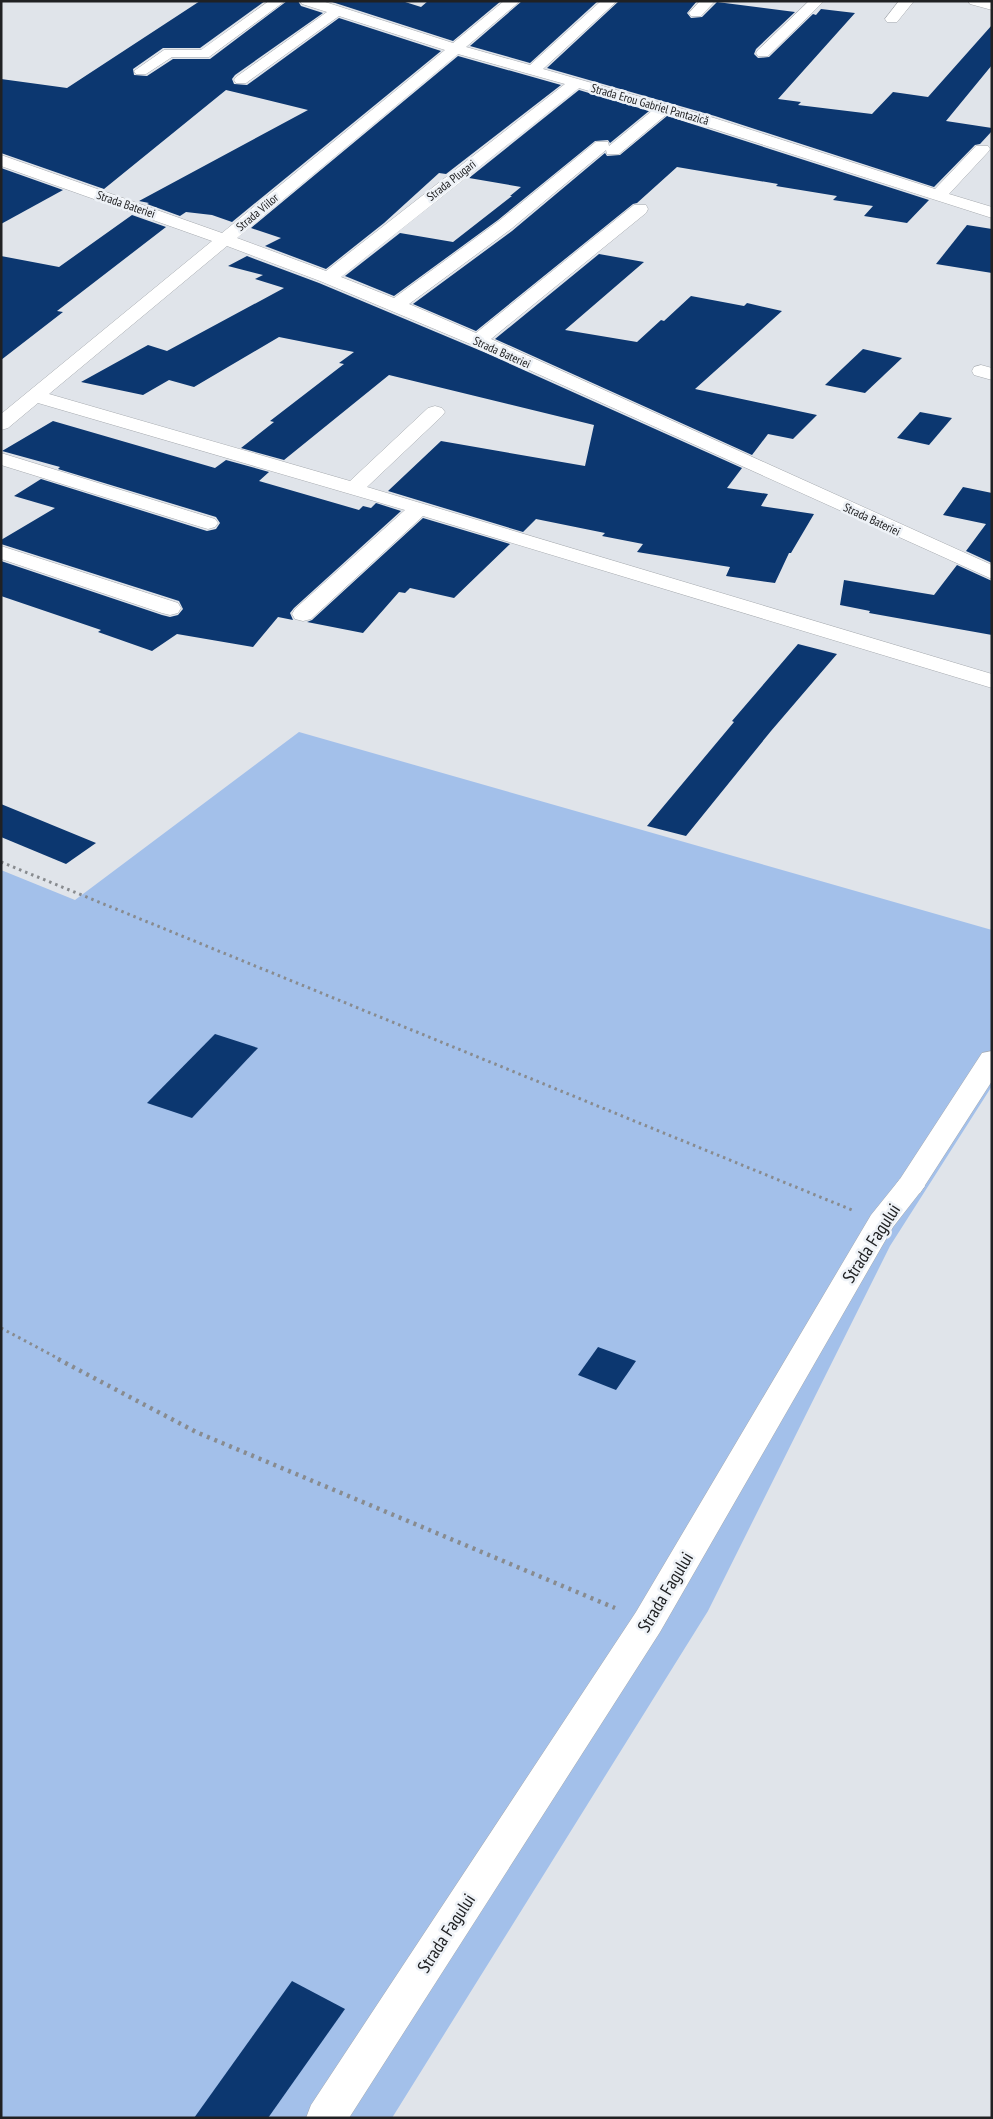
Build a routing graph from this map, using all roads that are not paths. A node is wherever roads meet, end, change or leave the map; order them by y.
1 (278, 1) edge
2 (307, 1) edge
3 (512, 1) edge
4 (610, 1) edge
5 (708, 1) edge
6 (817, 1) edge
7 (907, 1) edge
8 (975, 1) edge
9 (331, 6) edge
10 (992, 6) edge
11 (696, 13) dead end
12 (892, 19) dead end
13 (454, 48) junction
14 (763, 53) dead end
15 (533, 70) junction
16 (141, 71) dead end
17 (242, 80) dead end
18 (576, 83) junction
19 (664, 108) junction
20 (982, 149) dead end
21 (1, 160) edge
22 (939, 195) junction
23 (640, 209) dead end
24 (992, 213) edge
25 (226, 238) junction
26 (328, 278) junction
27 (395, 306) junction
28 (478, 341) junction
29 (25, 398) junction
30 (435, 412) dead end
31 (1, 424) edge
32 (1, 459) edge
33 (353, 488) junction
34 (419, 508) junction
35 (208, 523) dead end
36 (1, 552) edge
37 (992, 574) edge
38 (170, 608) dead end
39 (303, 614) dead end
40 (992, 681) edge
41 (992, 1059) edge
42 (326, 2118) edge

1 - 16 street
2 - 9 street, Strada Erou Gabriel Pantazică
3 - 13 street, Strada Viilor
4 - 15 street
5 - 11 street
6 - 14 street
7 - 12 street
8 - 10 street
9 - 13 street, Strada Erou Gabriel Pantazică
9 - 17 street
13 - 15 street, Strada Erou Gabriel Pantazică
13 - 25 street, Strada Viilor
15 - 18 street, Strada Erou Gabriel Pantazică
18 - 19 street, Strada Erou Gabriel Pantazică
18 - 26 street, Strada Plugari
19 - 22 street, Strada Erou Gabriel Pantazică
19 - 27 street
20 - 22 street
21 - 25 street, Strada Bateriei
22 - 24 street, Strada Erou Gabriel Pantazică
23 - 28 street
25 - 26 street, Strada Bateriei
25 - 29 street, Strada Viilor
26 - 27 street, Strada Bateriei
27 - 28 street, Strada Bateriei
28 - 37 street, Strada Bateriei
29 - 31 street, Strada Viilor
29 - 33 street
30 - 33 street
32 - 35 street
33 - 34 street
34 - 39 street
34 - 40 street
36 - 38 street
41 - 42 street, Strada Fagului

